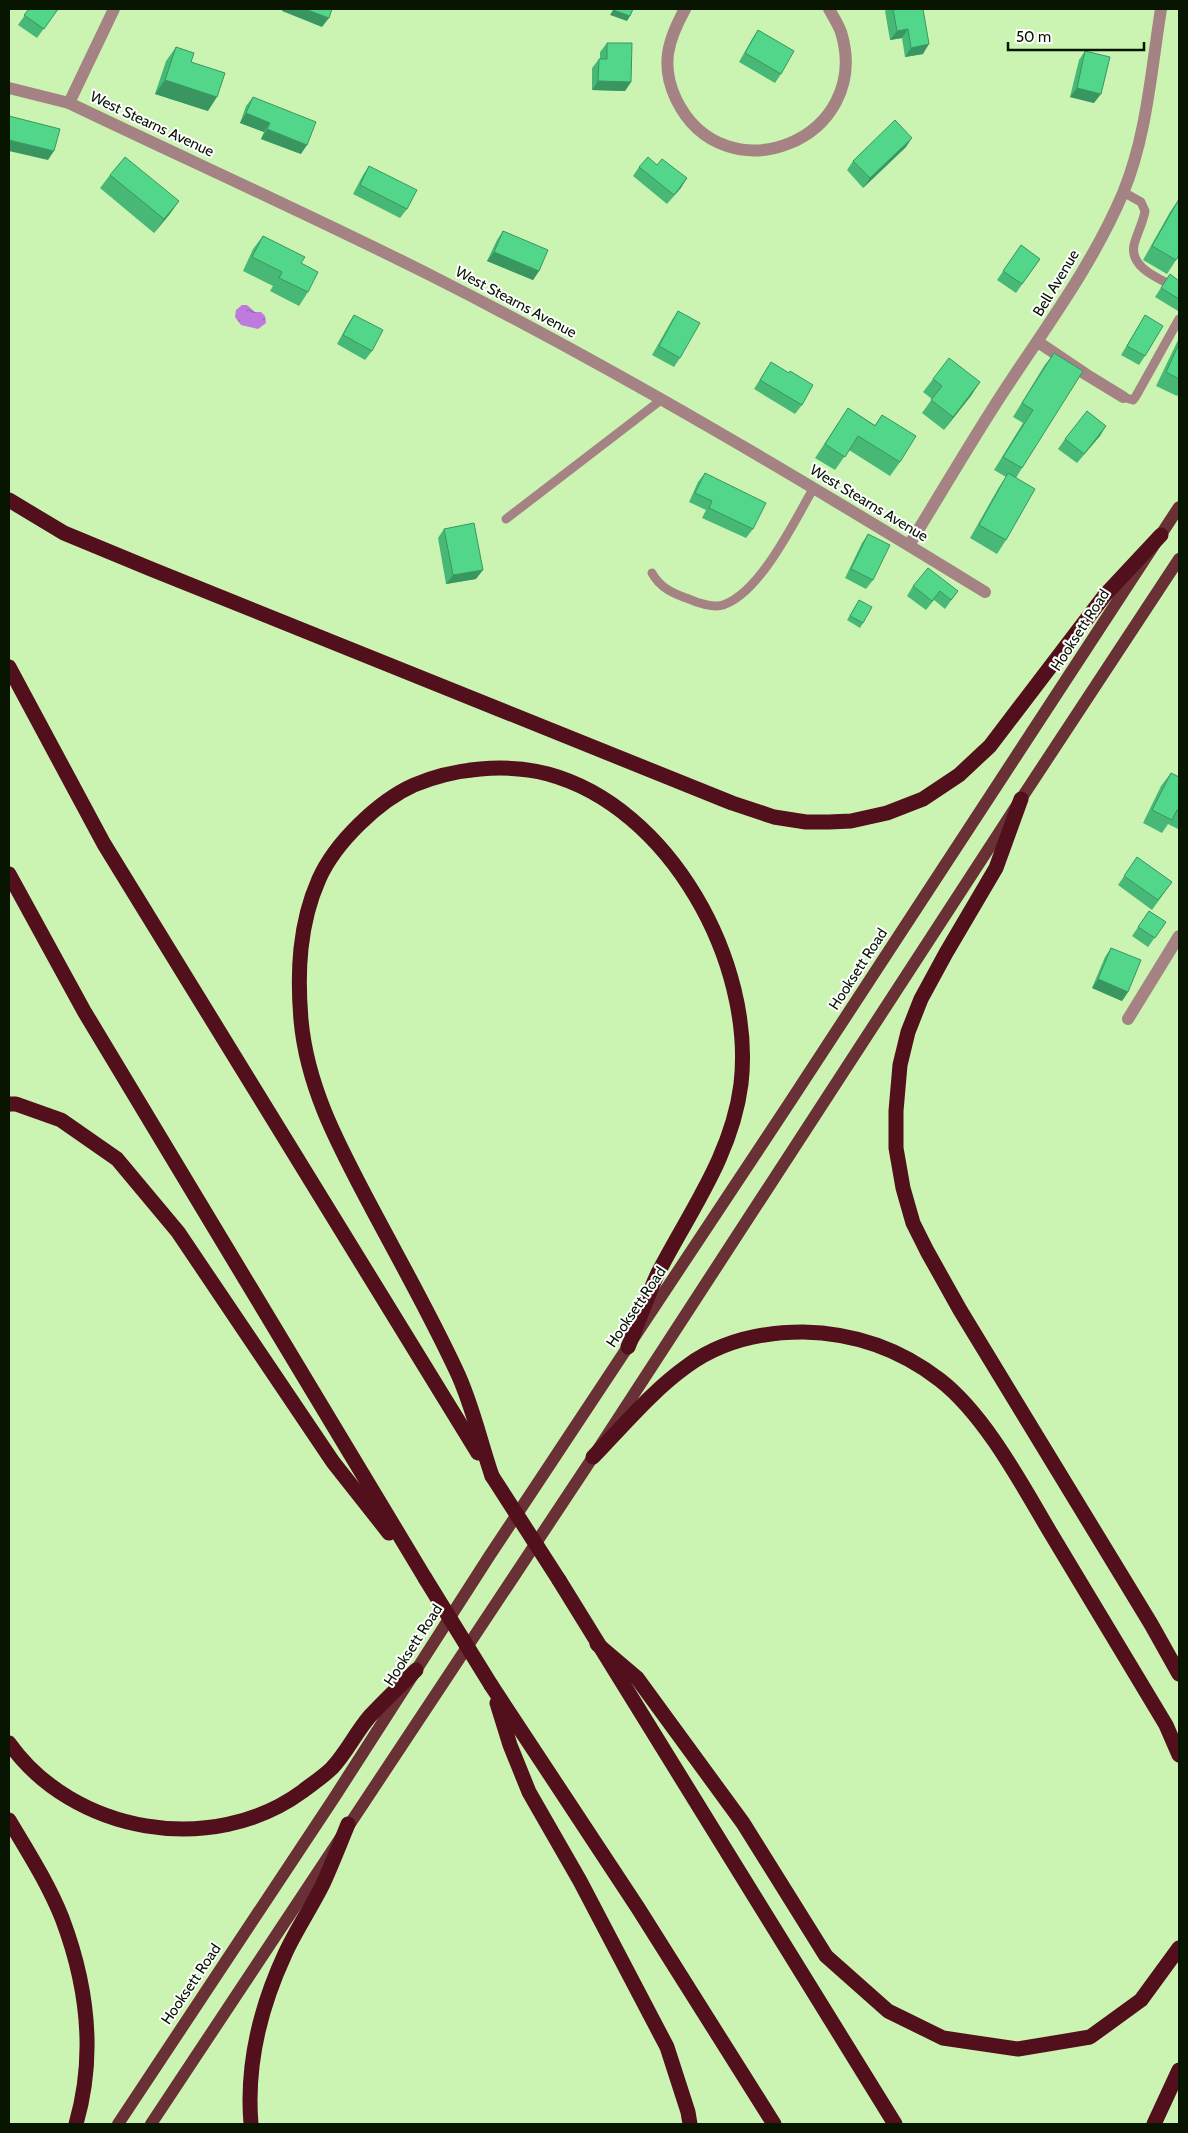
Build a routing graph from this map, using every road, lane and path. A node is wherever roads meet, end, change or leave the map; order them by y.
1 (114, 9) edge
2 (685, 9) edge
3 (829, 9) edge
4 (1161, 9) edge
5 (9, 88) edge
6 (69, 103) junction
7 (1123, 192) junction
8 (1179, 289) edge
9 (1179, 319) edge
10 (1038, 342) junction
11 (1124, 397) joint
12 (662, 400) junction
13 (813, 489) junction
14 (9, 500) edge
15 (1179, 507) edge
16 (506, 519) dead end
17 (1161, 535) junction
18 (909, 545) junction
19 (1179, 560) edge
20 (652, 574) dead end
21 (985, 592) dead end
22 (9, 667) edge
23 (1021, 799) junction
24 (9, 874) edge
25 (1179, 936) edge
26 (1128, 1019) dead end
27 (9, 1104) edge
28 (628, 1348) junction
29 (593, 1457) junction
30 (492, 1476) junction
31 (425, 1578) junction
32 (597, 1644) junction
33 (416, 1670) junction
34 (1179, 1674) edge
35 (491, 1685) junction
36 (9, 1743) edge
37 (1179, 1755) edge
38 (9, 1820) edge
39 (348, 1824) junction
40 (1179, 1948) edge
41 (1179, 2070) edge
42 (76, 2124) edge
43 (118, 2124) edge
44 (151, 2124) edge
45 (252, 2124) edge
46 (690, 2124) edge
47 (774, 2124) edge
48 (896, 2124) edge
49 (1154, 2124) edge

1 - 6 street
2 - 3 street
4 - 7 street, Bell Avenue
5 - 6 street, West Stearns Avenue
6 - 12 street, West Stearns Avenue
7 - 8 lane
7 - 10 street, Bell Avenue
9 - 11 lane
10 - 11 street
10 - 18 street, Bell Avenue
12 - 13 street, West Stearns Avenue
12 - 16 lane
13 - 18 street, West Stearns Avenue
13 - 20 lane
14 - 17 highway
15 - 17 main road, Hooksett Road
17 - 28 main road, Hooksett Road
18 - 21 street, West Stearns Avenue
19 - 23 main road
22 - 30 highway
23 - 29 main road
23 - 34 highway
24 - 31 highway
25 - 26 street
27 - 31 highway
28 - 30 highway
28 - 33 main road, Hooksett Road
29 - 37 highway
29 - 39 main road
30 - 32 highway, bridge
31 - 35 highway, bridge
32 - 40 highway
32 - 48 highway
33 - 36 highway
33 - 43 main road, Hooksett Road
35 - 46 highway
35 - 47 highway
38 - 42 highway
39 - 44 main road
39 - 45 highway
41 - 49 highway

